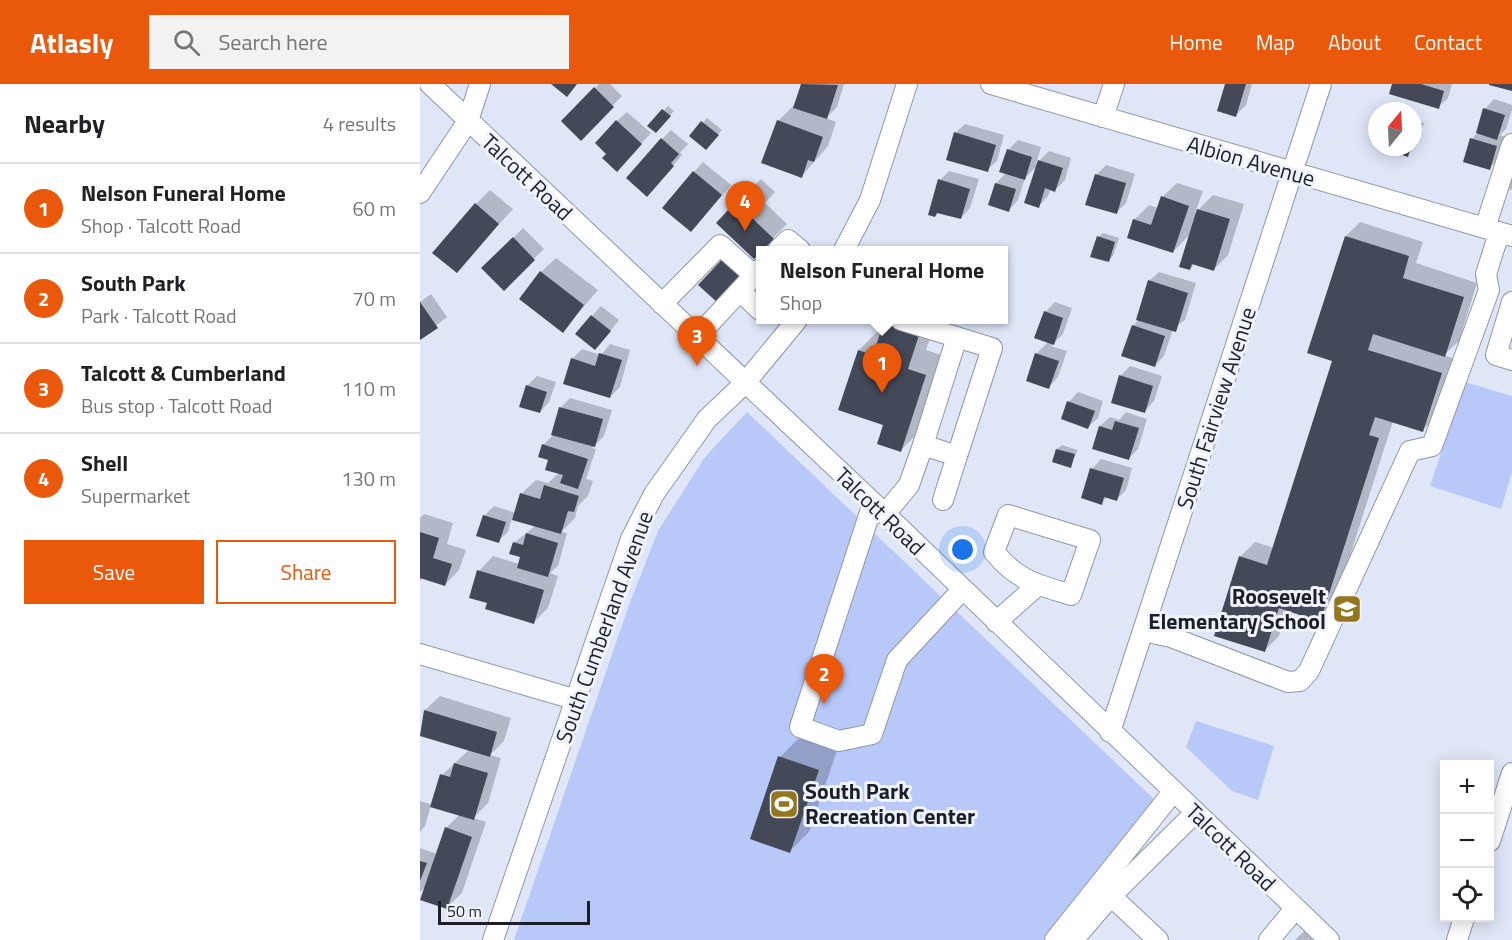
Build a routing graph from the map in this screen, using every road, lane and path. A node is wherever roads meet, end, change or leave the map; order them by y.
1 (430, 84) edge
2 (480, 84) edge
3 (907, 84) edge
4 (991, 84) edge
5 (1114, 84) edge
6 (1321, 84) edge
7 (1103, 117) junction
8 (468, 121) junction
9 (1512, 144) edge
10 (1292, 173) junction
11 (420, 193) edge
12 (1499, 233) edge
13 (782, 246) edge
14 (795, 246) edge
15 (846, 246) edge
16 (756, 271) edge
17 (756, 274) edge
18 (740, 291) junction
19 (1512, 302) edge
20 (662, 304) junction
21 (756, 306) edge
22 (914, 324) edge
23 (792, 327) edge
24 (697, 337) junction
25 (957, 337) junction
26 (1512, 360) edge
27 (745, 383) junction
28 (923, 445) junction
29 (957, 456) junction
30 (943, 500) dead end
31 (879, 509) junction
32 (1038, 585) junction
33 (962, 590) junction
34 (996, 622) junction
35 (1143, 631) junction
36 (420, 654) edge
37 (577, 700) junction
38 (1110, 732) junction
39 (1512, 773) edge
40 (1173, 792) junction
41 (1195, 813) junction
42 (1494, 829) edge
43 (1111, 896) junction
44 (1296, 909) junction
45 (1463, 922) edge
46 (493, 940) edge
47 (1055, 940) edge
48 (1073, 940) edge
49 (1158, 940) edge
50 (1269, 940) edge
51 (1329, 940) edge
52 (1457, 940) edge

1 - 8 street, Talcott Road
2 - 8 street
3 - 15 street
4 - 7 street, Albion Avenue
5 - 7 street
6 - 10 street, South Fairview Avenue
7 - 10 street, Albion Avenue
8 - 11 street
8 - 20 street, Talcott Road
9 - 12 street
10 - 12 street, Albion Avenue
10 - 35 street, South Fairview Avenue
12 - 35 street
13 - 14 street
16 - 20 street
17 - 18 street
18 - 21 street
18 - 24 street
19 - 26 street
20 - 24 street, Talcott Road
22 - 25 street
23 - 27 street, South Cumberland Avenue
24 - 27 street, Talcott Road
25 - 28 street
25 - 29 street
27 - 31 street, Talcott Road
27 - 37 street, South Cumberland Avenue
28 - 29 street
28 - 31 street
29 - 30 street
31 - 33 street, Talcott Road
31 - 33 street
32 - 32 street
32 - 34 street
33 - 34 street, Talcott Road
34 - 38 street, Talcott Road
35 - 38 street, South Fairview Avenue
36 - 37 street
37 - 46 street, South Cumberland Avenue
38 - 40 street, Talcott Road
39 - 42 street
40 - 41 street, Talcott Road
40 - 47 street
41 - 43 street
41 - 44 street, Talcott Road
43 - 48 street
43 - 49 street
44 - 50 street
44 - 51 street, Talcott Road
45 - 52 street

